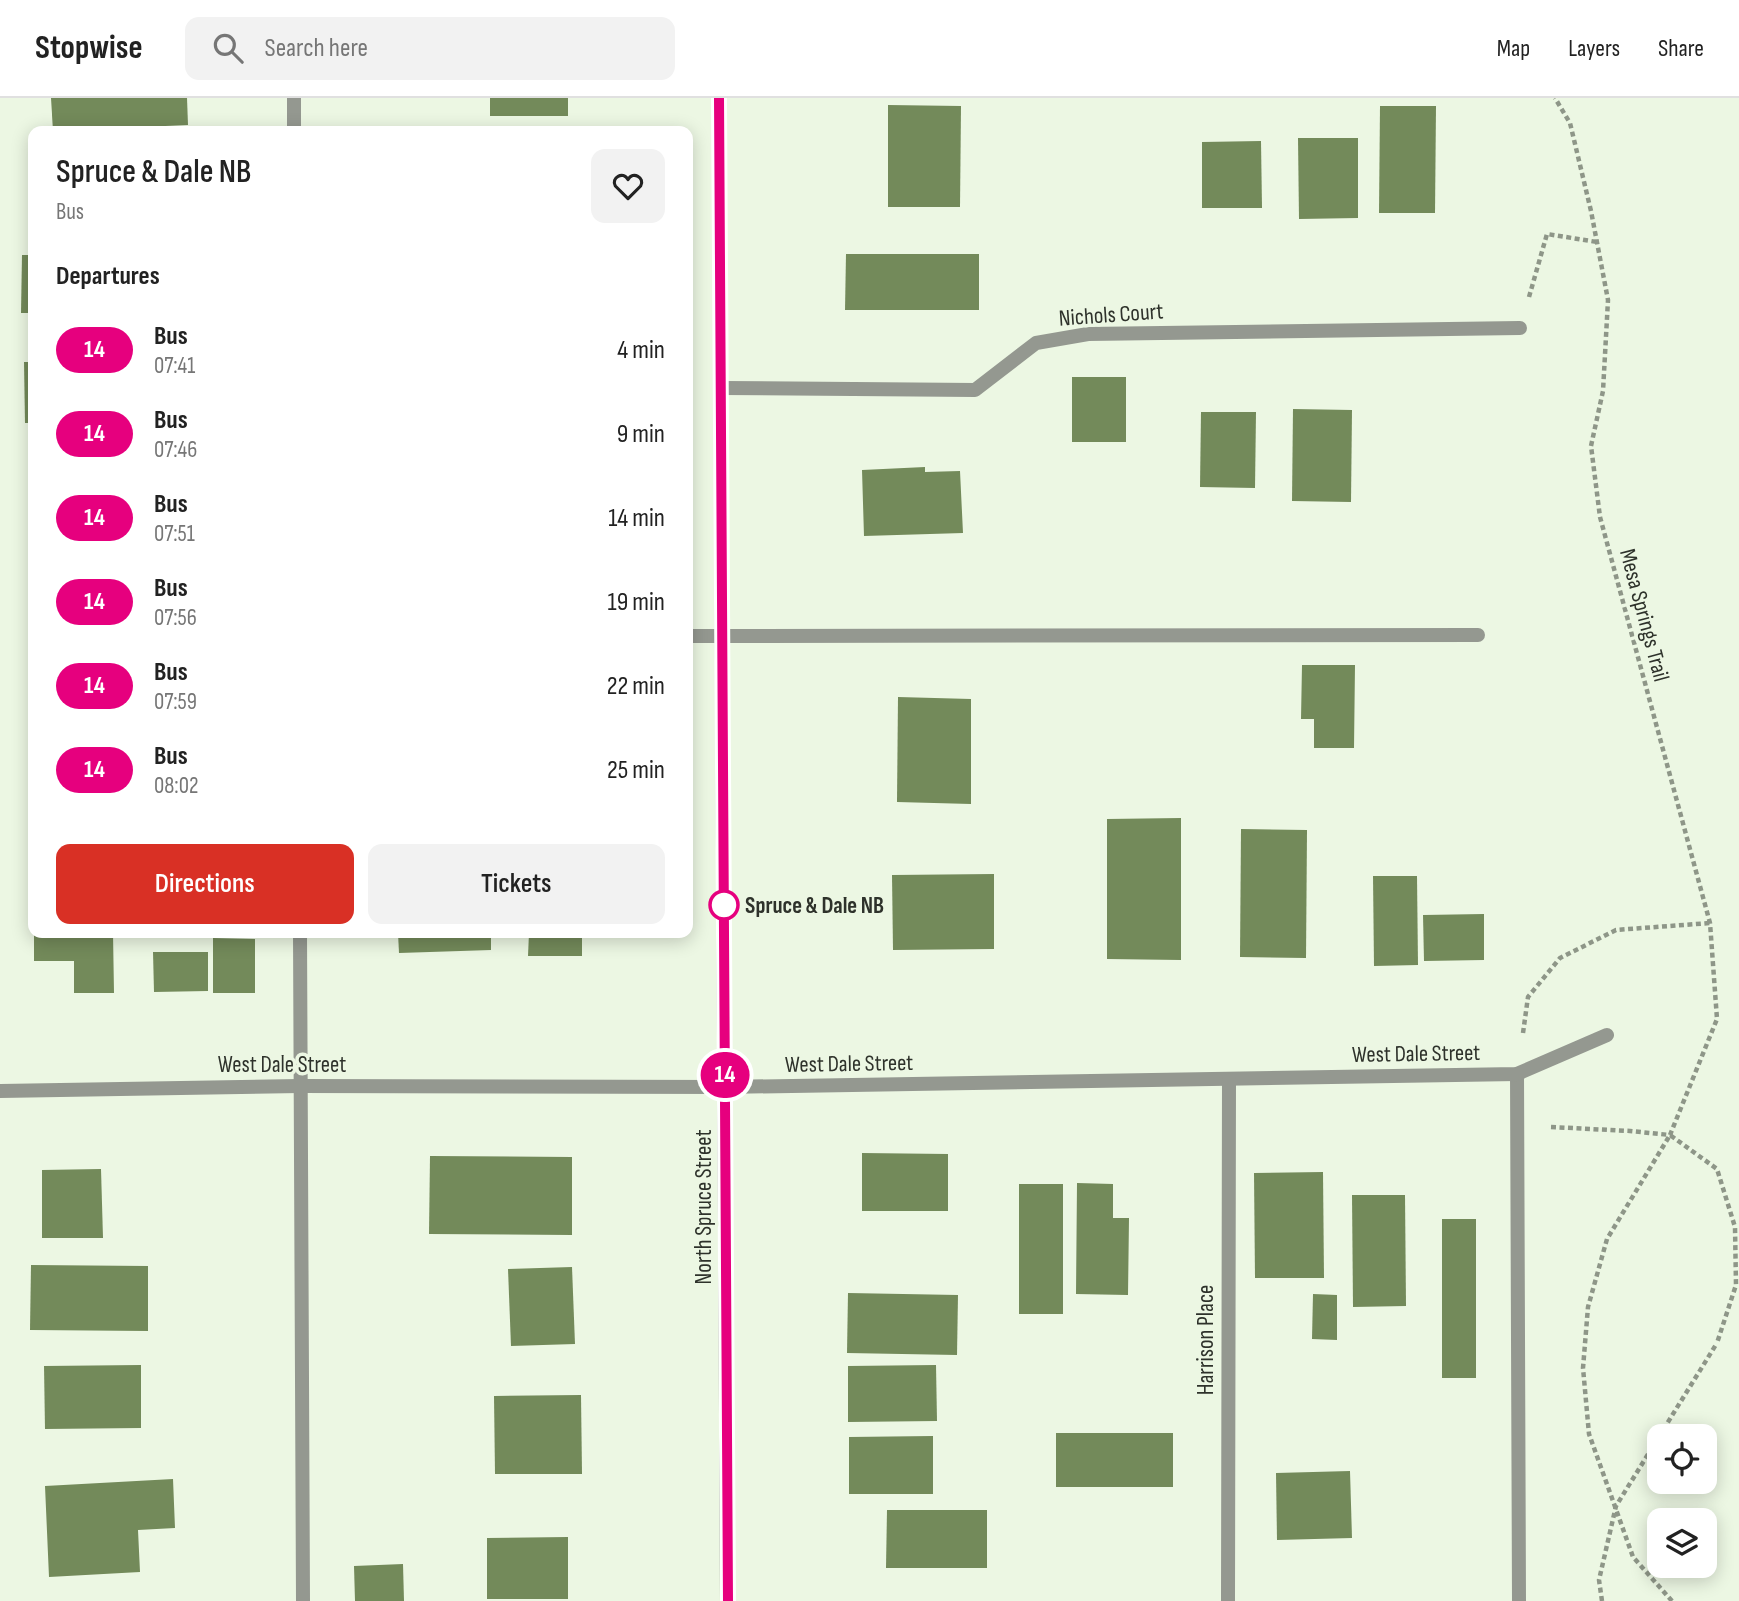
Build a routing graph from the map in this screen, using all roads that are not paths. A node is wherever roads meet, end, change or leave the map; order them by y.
1 (294, 98) edge
2 (719, 98) edge
3 (294, 126) edge
4 (1520, 328) road end
5 (722, 388) junction
6 (723, 635) junction
7 (1478, 635) dead end
8 (693, 636) edge
9 (300, 938) edge
10 (1607, 1035) dead end
11 (1517, 1074) junction
12 (1229, 1080) junction
13 (300, 1086) junction
14 (725, 1087) junction
15 (0, 1091) edge
16 (303, 1601) edge
17 (727, 1601) edge
18 (1228, 1601) edge
19 (1519, 1601) edge

1 - 3 street
2 - 5 street, North Spruce Street
4 - 5 street, Nichols Court
5 - 6 street, North Spruce Street
6 - 7 street
6 - 8 street
6 - 14 street, North Spruce Street
9 - 13 street
10 - 11 street, West Dale Street
11 - 12 street, West Dale Street
11 - 19 street
12 - 14 street, West Dale Street
12 - 18 street, Harrison Place
13 - 14 street, West Dale Street
13 - 15 street, West Dale Street
13 - 16 street
14 - 17 street, North Spruce Street

